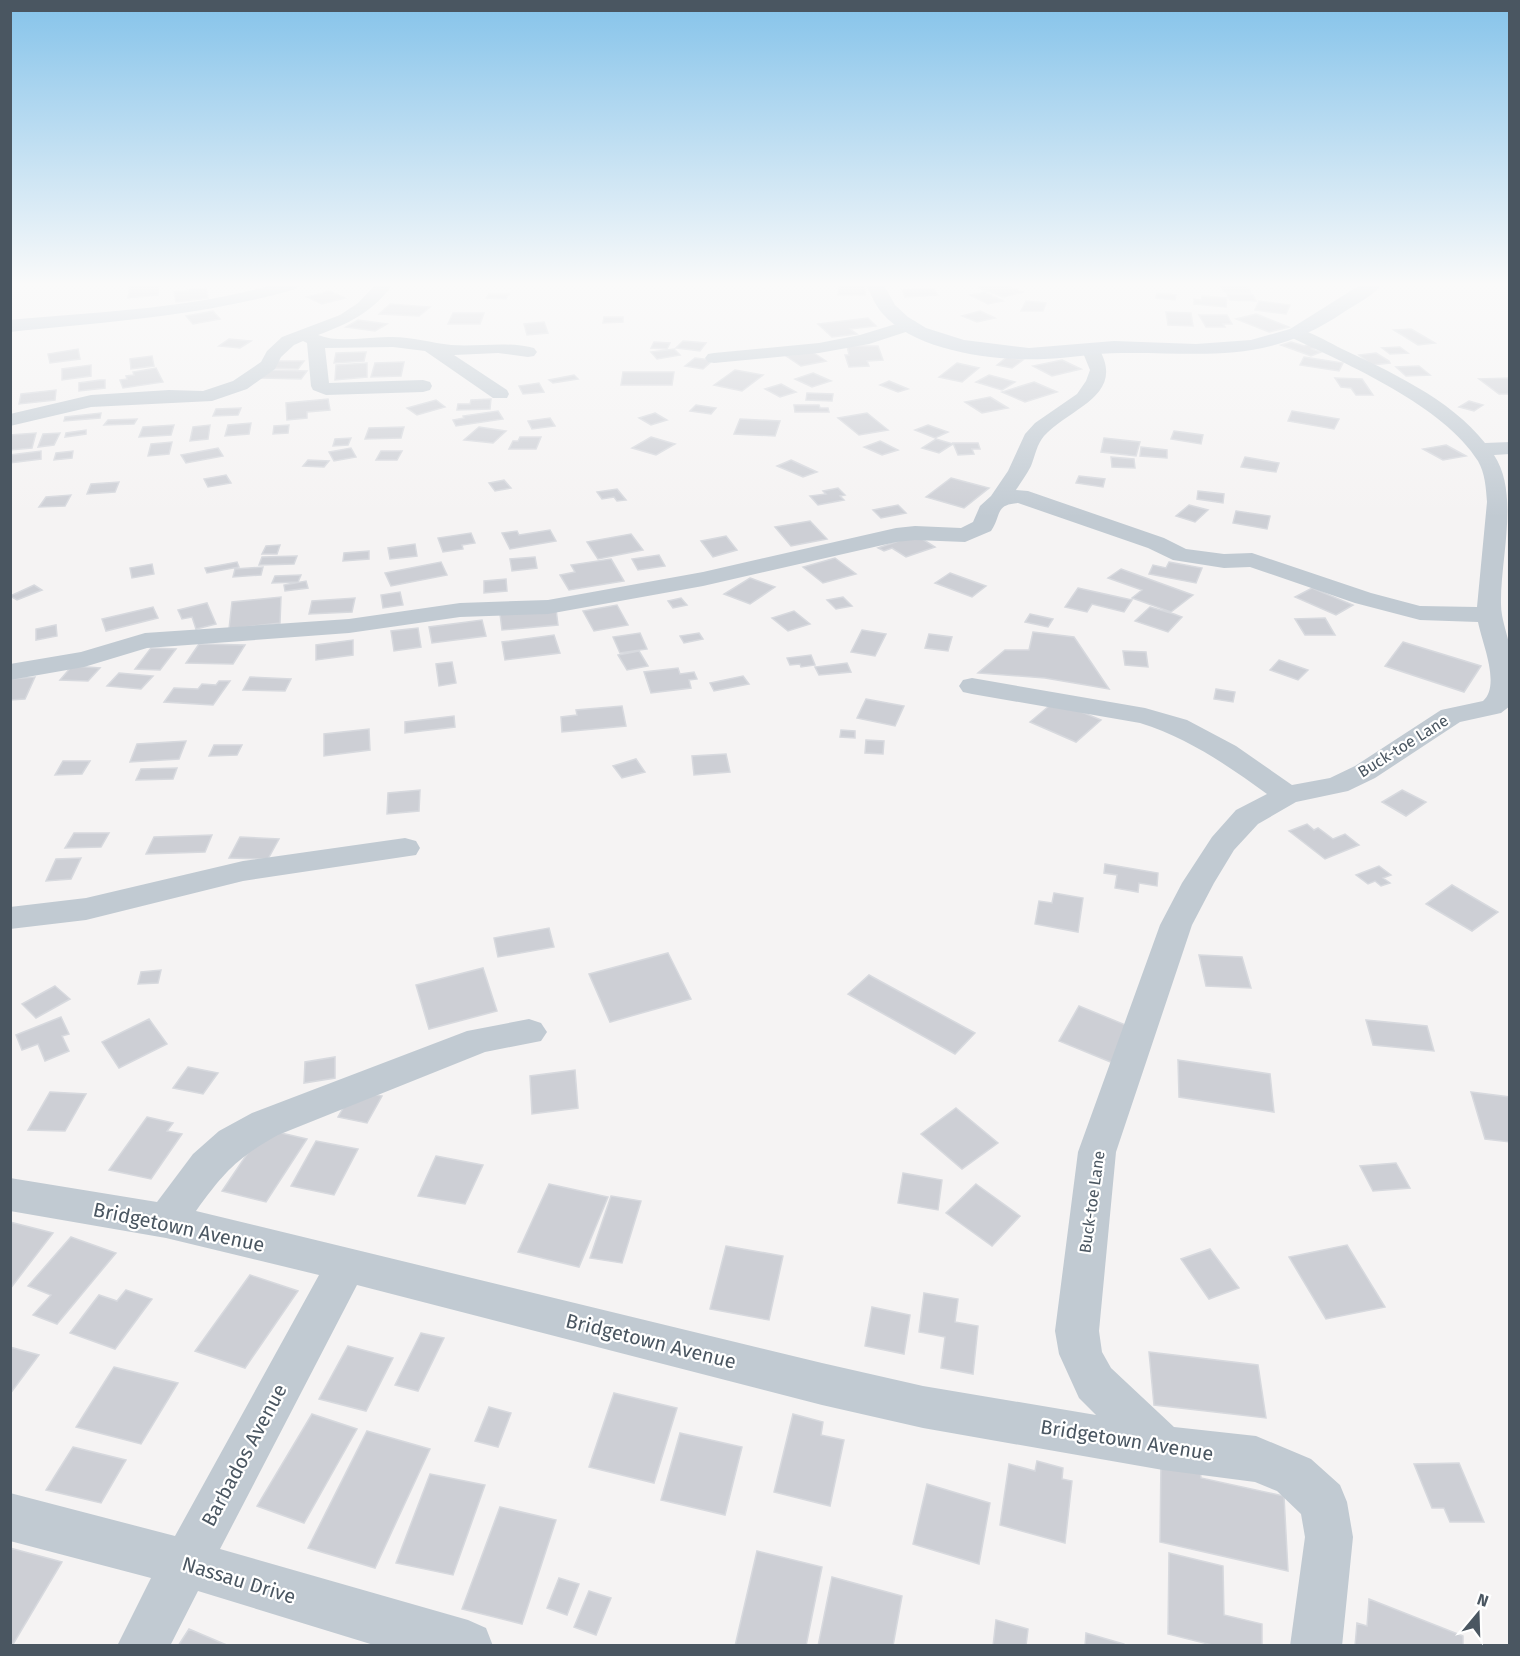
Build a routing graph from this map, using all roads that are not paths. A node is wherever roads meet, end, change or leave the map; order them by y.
1 (270, 362) edge
2 (316, 362) edge
3 (453, 362) edge
4 (1096, 362) edge
5 (1355, 362) edge
6 (423, 386) dead end
7 (500, 394) dead end
8 (10, 420) edge
9 (1509, 448) edge
10 (1479, 449) junction
11 (1503, 487) edge
12 (1000, 498) junction
13 (1490, 615) junction
14 (10, 672) edge
15 (972, 686) dead end
16 (1287, 795) junction
17 (405, 848) dead end
18 (10, 918) edge
19 (529, 1032) dead end
20 (10, 1194) edge
21 (166, 1221) junction
22 (347, 1264) junction
23 (1163, 1448) junction
24 (10, 1517) edge
25 (186, 1563) junction
26 (141, 1646) edge
27 (468, 1646) edge
28 (1316, 1646) edge

1 - 8 street
2 - 6 street
3 - 7 street
4 - 12 street
5 - 10 street, Buck-toe Lane
9 - 10 street
10 - 11 street, Buck-toe Lane
11 - 13 street, Buck-toe Lane
12 - 13 street
12 - 14 street
13 - 16 street, Buck-toe Lane
15 - 16 street
16 - 23 street, Buck-toe Lane
17 - 18 street
19 - 21 street
20 - 21 street, Bridgetown Avenue
21 - 22 street, Bridgetown Avenue
22 - 23 street, Bridgetown Avenue
22 - 25 street, Barbados Avenue
23 - 28 street, Bridgetown Avenue
24 - 25 street, Nassau Drive
25 - 26 street, Barbados Avenue
25 - 27 street, Nassau Drive

